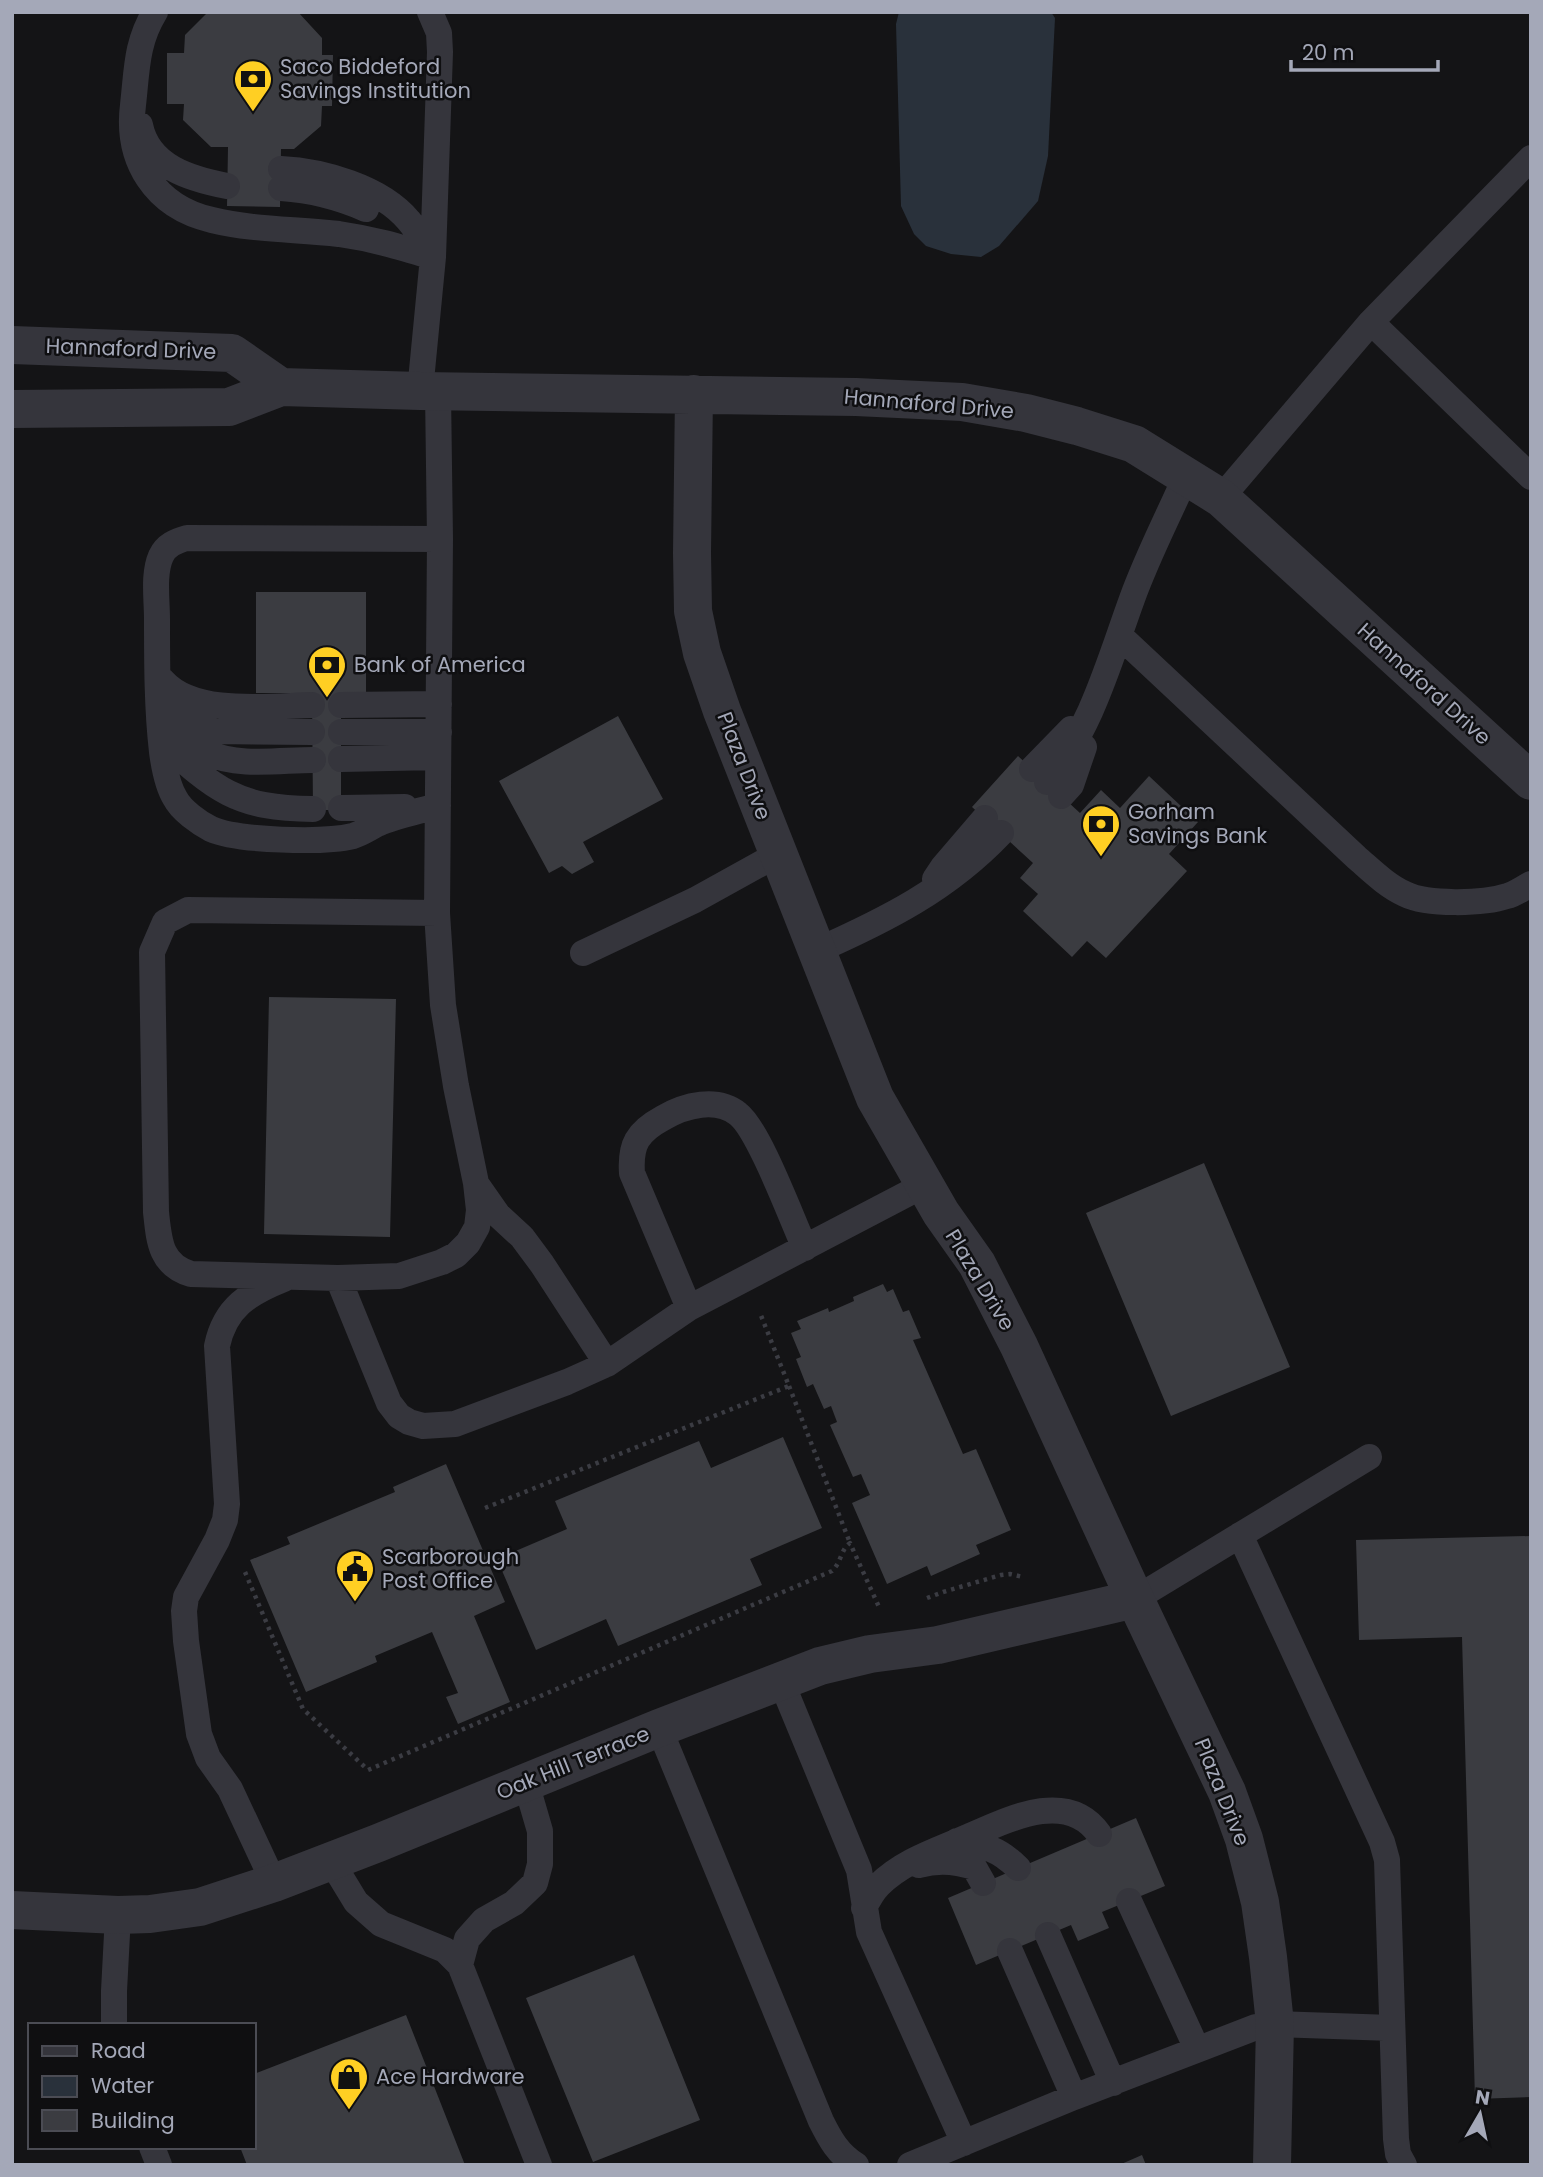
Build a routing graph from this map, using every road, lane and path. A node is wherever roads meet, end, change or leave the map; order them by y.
1 (155, 12) edge
2 (430, 12) edge
3 (135, 89) junction
4 (1531, 158) edge
5 (227, 177) dead end
6 (281, 178) dead end
7 (433, 257) junction
8 (1371, 322) junction
9 (12, 345) edge
10 (281, 387) junction
11 (429, 391) junction
12 (694, 394) junction
13 (12, 409) edge
14 (1186, 476) junction
15 (1531, 477) edge
16 (1221, 498) junction
17 (440, 539) junction
18 (1120, 636) junction
19 (158, 690) junction
20 (439, 704) junction
21 (312, 705) dead end
22 (341, 705) dead end
23 (1093, 705) junction
24 (312, 732) dead end
25 (341, 732) dead end
26 (161, 740) junction
27 (438, 744) junction
28 (341, 759) dead end
29 (313, 760) dead end
30 (1531, 781) edge
31 (438, 806) junction
32 (341, 808) dead end
33 (313, 809) dead end
34 (778, 854) junction
35 (1531, 884) edge
36 (922, 898) junction
37 (437, 913) junction
38 (816, 951) junction
39 (583, 953) dead end
40 (476, 1184) junction
41 (924, 1185) junction
42 (805, 1248) junction
43 (287, 1278) junction
44 (338, 1278) junction
45 (756, 1302) dead end
46 (689, 1308) junction
47 (607, 1364) junction
48 (789, 1386) junction
49 (1369, 1457) dead end
50 (485, 1508) dead end
51 (1240, 1535) junction
52 (217, 1540) junction
53 (850, 1543) junction
54 (1035, 1581) dead end
55 (1135, 1599) junction
56 (925, 1600) dead end
57 (880, 1610) dead end
58 (781, 1681) junction
59 (659, 1728) junction
60 (526, 1783) junction
61 (1099, 1834) dead end
62 (957, 1841) junction
63 (331, 1861) junction
64 (1018, 1868) dead end
65 (897, 1871) junction
66 (274, 1883) junction
67 (983, 1883) dead end
68 (1129, 1901) dead end
69 (864, 1908) junction
70 (12, 1910) edge
71 (118, 1915) junction
72 (1048, 1935) dead end
73 (1010, 1951) dead end
74 (460, 1965) junction
75 (114, 2023) edge
76 (1275, 2024) junction
77 (1392, 2028) junction
78 (1197, 2049) junction
79 (1113, 2083) junction
80 (1074, 2097) junction
81 (964, 2143) junction
82 (539, 2165) edge
83 (856, 2165) edge
84 (910, 2165) edge
85 (1272, 2165) edge
86 (1404, 2165) edge

1 - 3 lane
2 - 7 lane
3 - 5 lane
3 - 7 lane
4 - 8 lane
6 - 7 lane
7 - 11 lane
8 - 15 lane
8 - 16 lane
9 - 10 street, Hannaford Drive
10 - 11 street, Hannaford Drive
10 - 13 street, Hannaford Drive
11 - 12 street, Hannaford Drive
11 - 17 lane
12 - 14 street, Hannaford Drive
12 - 34 street, Plaza Drive
14 - 16 street, Hannaford Drive
14 - 18 lane
16 - 30 street, Hannaford Drive
17 - 19 lane
17 - 20 lane
18 - 23 lane
18 - 35 lane
19 - 21 lane
19 - 24 lane
19 - 26 lane
19 - 29 lane
20 - 22 lane
20 - 27 lane
23 - 23 lane
25 - 27 lane
26 - 31 lane
26 - 33 lane
27 - 28 lane
27 - 31 lane
31 - 32 lane
31 - 37 lane
34 - 38 street, Plaza Drive
34 - 39 lane
36 - 36 lane
36 - 38 lane
37 - 40 lane
37 - 43 lane
38 - 41 street, Plaza Drive
40 - 44 lane
40 - 47 lane
41 - 42 lane
41 - 55 street, Plaza Drive
42 - 46 lane
42 - 46 lane
43 - 44 lane
43 - 52 lane
44 - 47 lane
45 - 48 path
46 - 47 lane
48 - 50 path
48 - 53 path
49 - 51 lane
51 - 55 lane
51 - 77 lane
52 - 53 path
52 - 66 lane
53 - 57 path
54 - 56 path
55 - 58 street, Oak Hill Terrace
55 - 76 street, Plaza Drive
58 - 59 street, Oak Hill Terrace
58 - 69 lane
59 - 60 street, Oak Hill Terrace
59 - 83 lane
60 - 63 street, Oak Hill Terrace
60 - 74 lane
61 - 62 lane
62 - 64 lane
62 - 65 lane
63 - 66 street, Oak Hill Terrace
63 - 74 lane
65 - 67 lane
65 - 69 lane
66 - 71 street, Oak Hill Terrace
68 - 78 lane
69 - 81 lane
70 - 71 street, Oak Hill Terrace
71 - 75 lane
72 - 79 lane
73 - 80 lane
74 - 82 lane
76 - 77 lane
76 - 78 lane
76 - 85 street, Plaza Drive
77 - 86 lane
78 - 79 lane
79 - 80 lane
80 - 81 lane
81 - 84 lane

